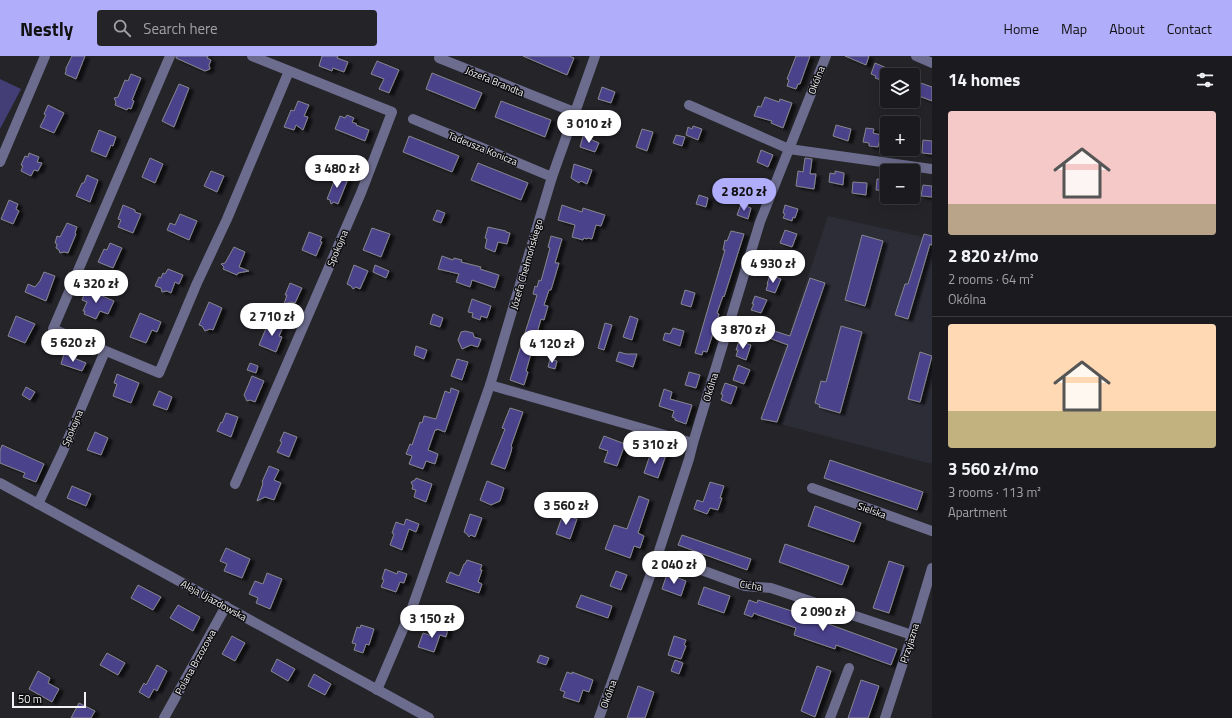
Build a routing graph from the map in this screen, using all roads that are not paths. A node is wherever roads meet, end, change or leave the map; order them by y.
1 (45, 56) edge
2 (170, 56) edge
3 (252, 56) edge
4 (595, 56) edge
5 (826, 56) edge
6 (916, 56) edge
7 (439, 58) dead end
8 (932, 63) edge
9 (289, 71) junction
10 (689, 105) dead end
11 (574, 112) junction
12 (413, 119) dead end
13 (789, 149) junction
14 (0, 162) edge
15 (932, 169) edge
16 (552, 177) junction
17 (105, 351) junction
18 (490, 385) junction
19 (693, 443) junction
20 (0, 483) edge
21 (235, 484) dead end
22 (812, 488) dead end
23 (38, 504) junction
24 (932, 531) edge
25 (658, 554) junction
26 (932, 568) edge
27 (226, 606) junction
28 (912, 635) junction
29 (848, 668) dead end
30 (377, 690) junction
31 (164, 718) edge
32 (429, 718) edge
33 (599, 718) edge
34 (830, 718) edge
35 (885, 718) edge

1 - 14 street
2 - 17 street
3 - 9 street, Spokojna
4 - 11 street, Józefa Chełmońskiego
5 - 13 street, Okólna
6 - 8 street
7 - 11 street, Józefa Brandta
9 - 17 street
9 - 21 street, Spokojna
10 - 13 street
11 - 16 street, Józefa Chełmońskiego
12 - 16 street, Tadeusza Konicza
13 - 15 street
13 - 19 street, Okólna
16 - 18 street, Józefa Chełmońskiego
17 - 23 street, Spokojna
18 - 19 street
18 - 30 street, Józefa Chełmońskiego
19 - 25 street, Okólna
20 - 23 street, Aleja Ujazdowska
22 - 24 street, Sielska
23 - 27 street, Aleja Ujazdowska
25 - 28 street, Cicha
25 - 33 street, Okólna
26 - 28 street, Przyjazna
27 - 30 street, Aleja Ujazdowska
27 - 31 street, Polana Brzozowa
28 - 35 street, Przyjazna
29 - 34 street
30 - 32 street, Aleja Ujazdowska

